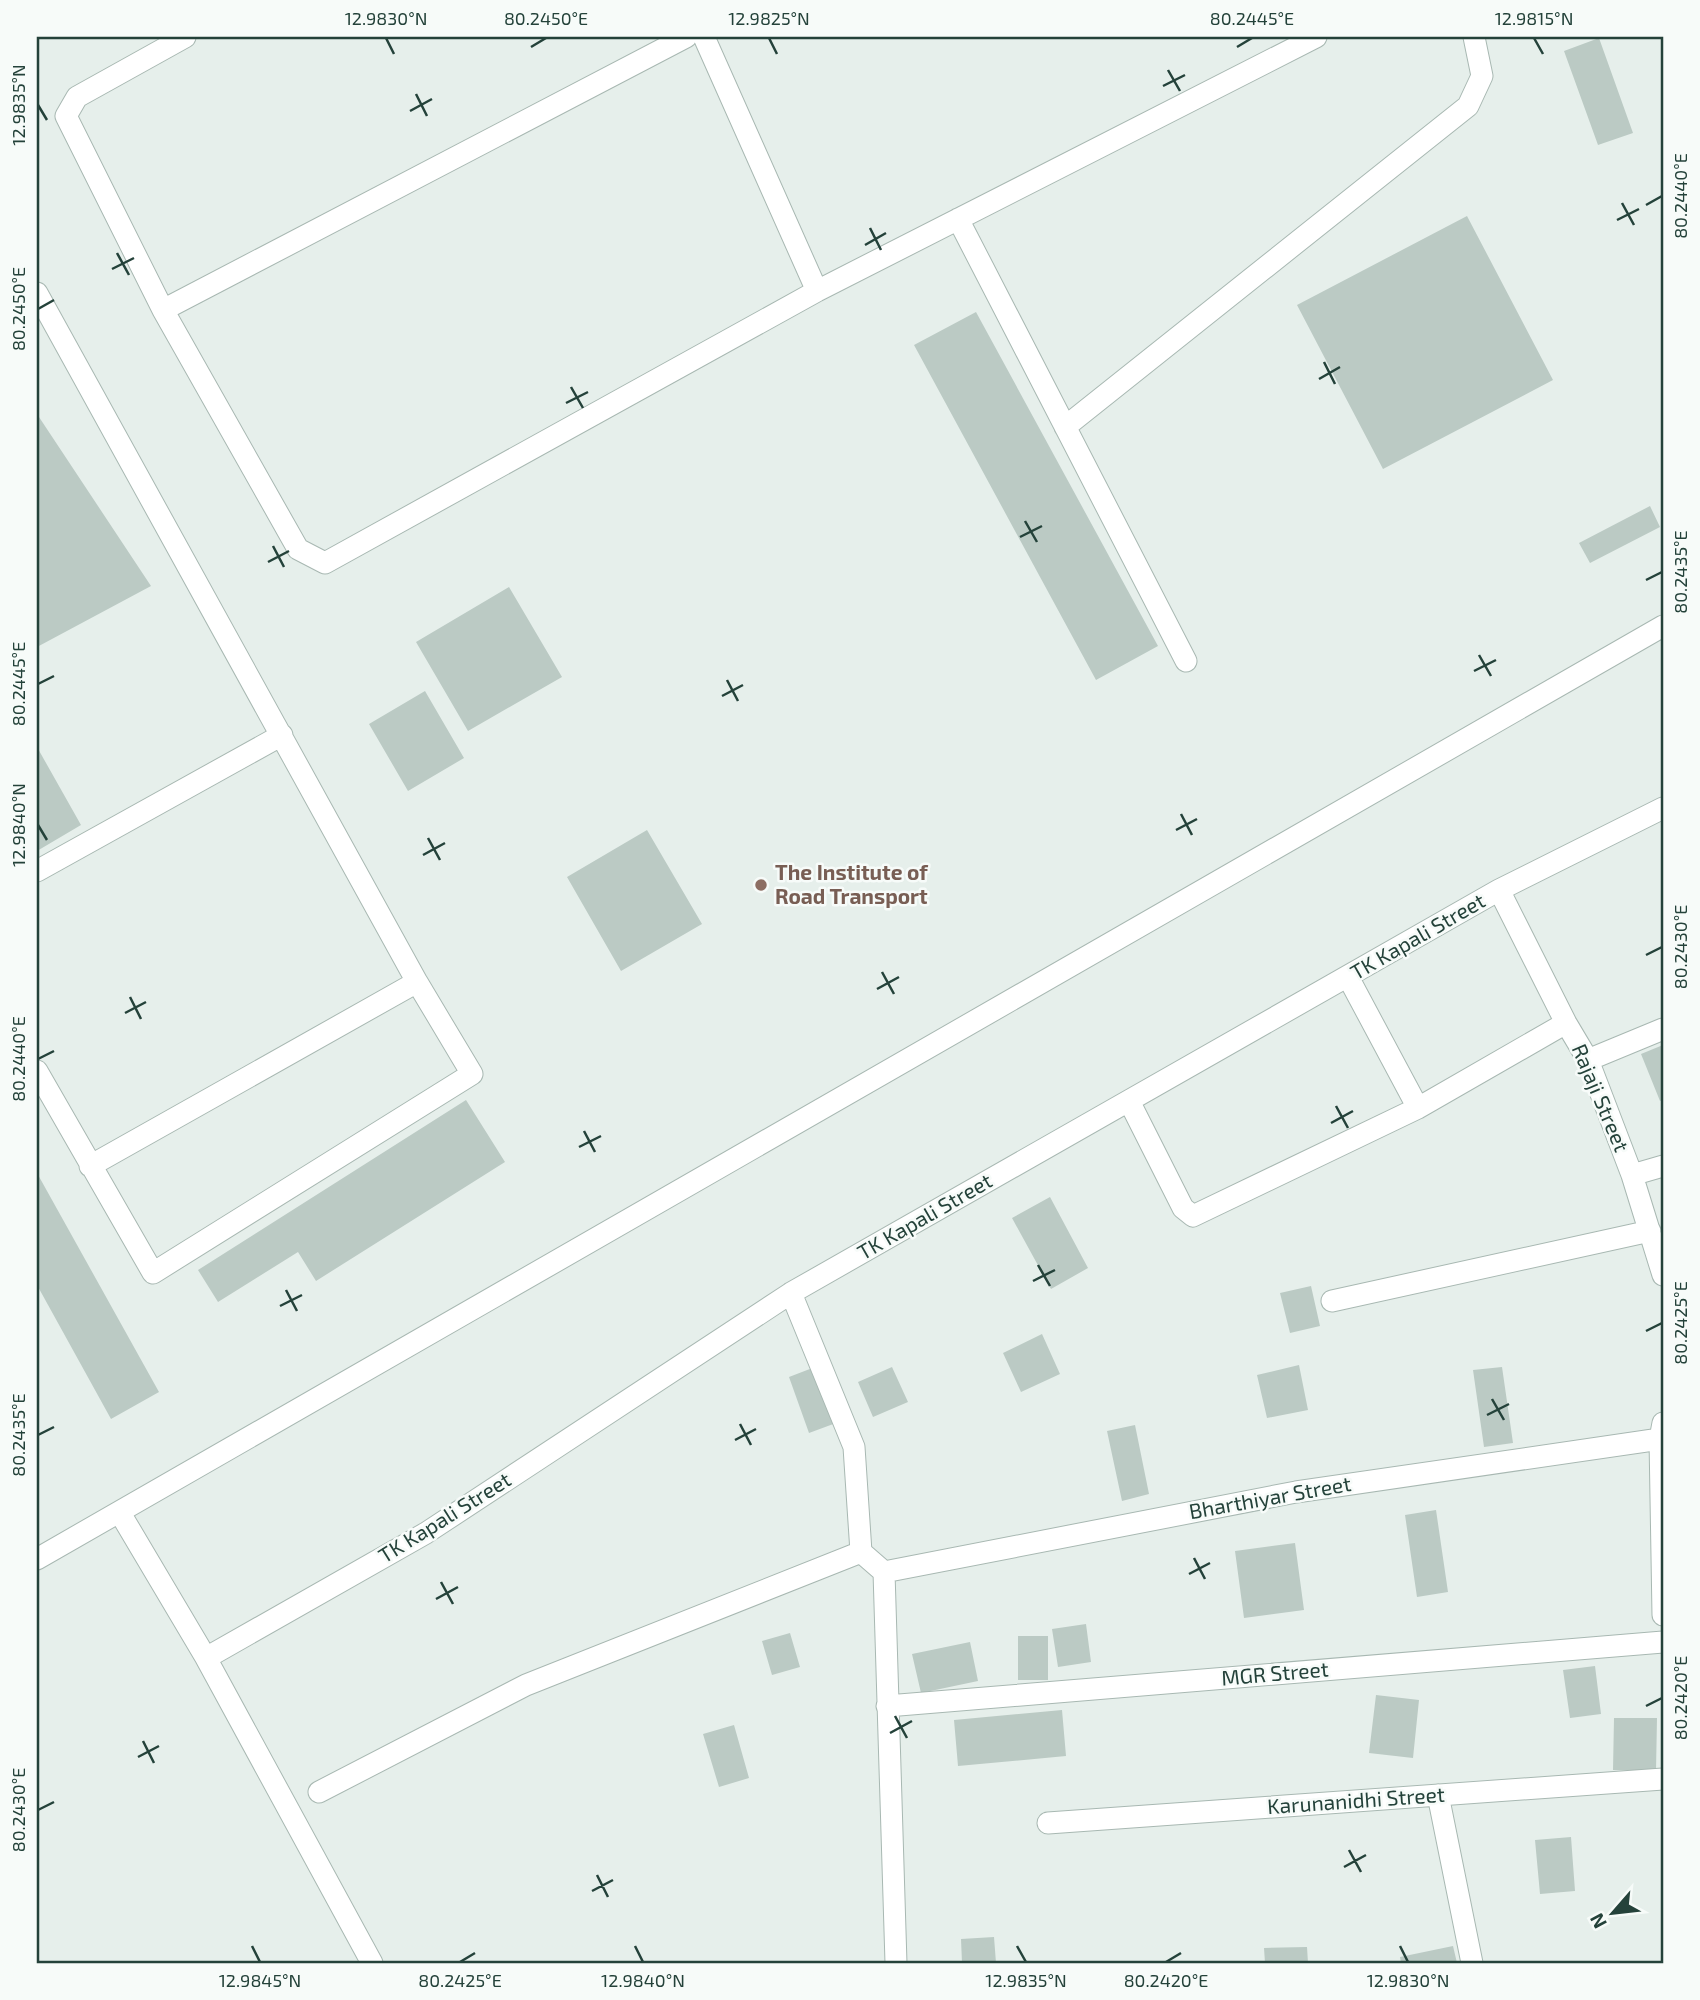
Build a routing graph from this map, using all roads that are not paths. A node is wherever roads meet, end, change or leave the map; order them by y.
1 (185, 37) edge
2 (686, 37) edge
3 (704, 37) edge
4 (1316, 37) edge
5 (1474, 37) edge
6 (958, 219) junction
7 (817, 291) junction
8 (37, 293) edge
9 (163, 310) junction
10 (1065, 427) junction
11 (1663, 626) edge
12 (1186, 662) dead end
13 (282, 735) junction
14 (1663, 808) edge
15 (37, 871) edge
16 (1499, 890) junction
17 (1348, 976) junction
18 (417, 982) junction
19 (1566, 1023) junction
20 (1663, 1029) edge
21 (1588, 1060) junction
22 (37, 1071) edge
23 (1129, 1101) junction
24 (1418, 1108) junction
25 (90, 1166) junction
26 (1663, 1166) edge
27 (1632, 1175) junction
28 (1650, 1231) junction
29 (1663, 1275) edge
30 (791, 1293) junction
31 (1332, 1301) dead end
32 (1661, 1431) edge
33 (120, 1513) junction
34 (861, 1552) junction
35 (37, 1559) edge
36 (884, 1572) junction
37 (1662, 1591) edge
38 (1663, 1615) edge
39 (1663, 1642) edge
40 (206, 1658) junction
41 (887, 1706) junction
42 (1663, 1779) edge
43 (319, 1792) dead end
44 (1438, 1795) junction
45 (1048, 1823) dead end
46 (372, 1963) edge
47 (896, 1963) edge
48 (1472, 1963) edge

1 - 9 street
2 - 9 street
3 - 7 street
4 - 6 street
5 - 10 street
6 - 7 street
6 - 10 street
7 - 9 street
8 - 13 street
10 - 12 street
11 - 33 street
13 - 15 street
13 - 18 street
14 - 16 street, TK Kapali Street
16 - 17 street, TK Kapali Street
16 - 19 street, Rajaji Street
17 - 23 street, TK Kapali Street
17 - 24 street
18 - 25 street
18 - 25 street
19 - 21 street, Rajaji Street
19 - 24 street
20 - 21 street
21 - 27 street, Rajaji Street
22 - 25 street
23 - 24 street
23 - 30 street, TK Kapali Street
26 - 27 street
27 - 28 street, Rajaji Street
28 - 29 street, Rajaji Street
28 - 31 street
30 - 34 street
30 - 40 street, TK Kapali Street
32 - 36 street, Bharthiyar Street
32 - 37 street
33 - 35 street
33 - 40 street
34 - 36 street
34 - 43 street
36 - 41 street
37 - 38 street
39 - 41 street, MGR Street
40 - 46 street
41 - 47 street
42 - 44 street, Karunanidhi Street
44 - 45 street, Karunanidhi Street
44 - 48 street

